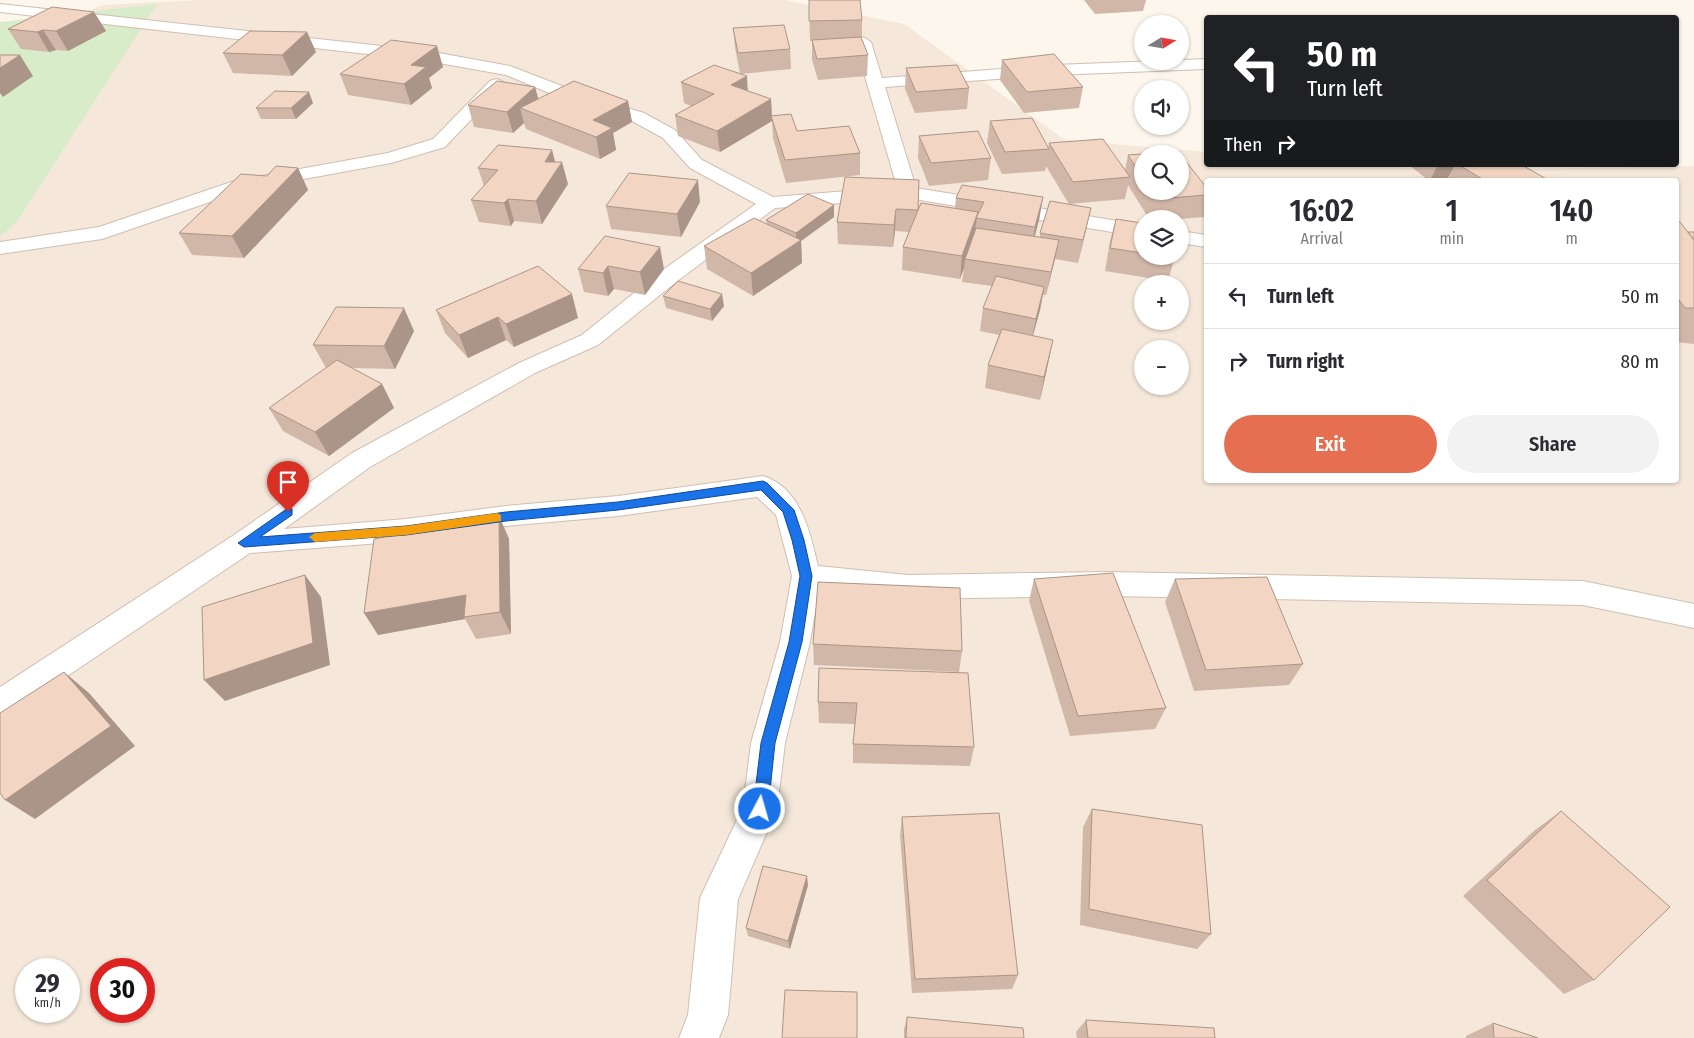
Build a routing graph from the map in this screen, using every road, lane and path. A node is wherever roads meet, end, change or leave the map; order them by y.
1 (0, 8) edge
2 (863, 42) edge
3 (1204, 64) edge
4 (510, 71) junction
5 (876, 84) junction
6 (908, 192) junction
7 (770, 203) junction
8 (1134, 229) edge
9 (1189, 238) edge
10 (1204, 241) edge
11 (0, 248) edge
12 (244, 543) junction
13 (806, 576) junction
14 (1694, 616) edge
15 (0, 704) edge
16 (699, 1038) edge

1 - 4 street
2 - 5 street
3 - 5 street
4 - 7 street
4 - 11 street
5 - 6 street
6 - 7 street
6 - 8 street
7 - 12 street
9 - 10 street
12 - 13 street
12 - 15 street
13 - 14 street
13 - 16 street

